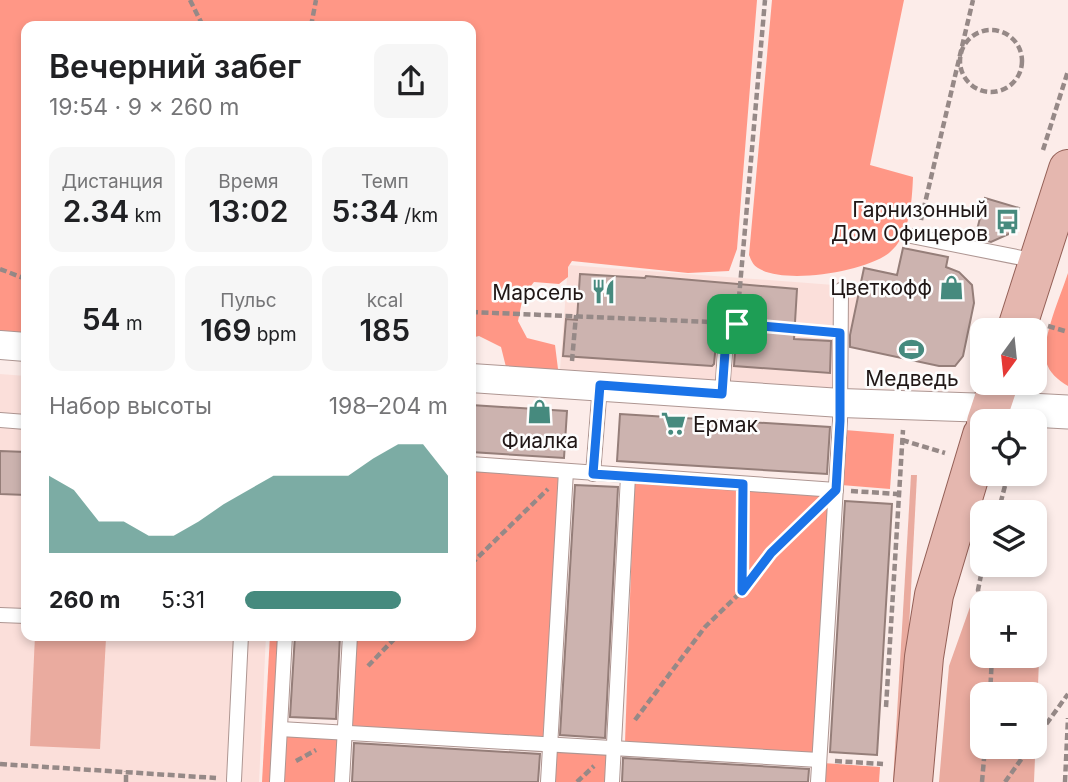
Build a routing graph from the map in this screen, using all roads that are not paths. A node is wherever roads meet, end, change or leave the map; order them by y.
1 (1068, 169) edge
2 (911, 236) road end
3 (1038, 261) junction
4 (841, 290) dead end
5 (1020, 318) edge
6 (732, 323) road end
7 (0, 345) edge
8 (21, 347) edge
9 (476, 378) edge
10 (600, 385) junction
11 (722, 394) junction
12 (841, 403) junction
13 (970, 411) edge
14 (1047, 412) edge
15 (1068, 412) edge
16 (0, 420) edge
17 (21, 422) edge
18 (476, 464) edge
19 (566, 471) junction
20 (593, 474) junction
21 (970, 475) edge
22 (628, 476) junction
23 (836, 490) junction
24 (0, 615) edge
25 (21, 616) edge
26 (241, 641) edge
27 (285, 641) edge
28 (350, 641) edge
29 (280, 729) junction
30 (344, 733) junction
31 (550, 745) junction
32 (613, 748) junction
33 (819, 760) junction
34 (893, 773) edge
35 (277, 777) edge
36 (234, 780) road end
37 (342, 782) edge
38 (548, 782) edge
39 (612, 782) edge
40 (818, 782) edge

1 - 3 main road
2 - 3 lane
3 - 5 main road
4 - 12 lane
6 - 11 lane
7 - 8 street
9 - 10 street
10 - 11 street
10 - 20 lane
11 - 12 street
12 - 13 street
12 - 23 lane
14 - 15 street
16 - 17 lane
18 - 19 lane
19 - 20 lane
19 - 31 lane
20 - 22 lane
21 - 34 main road
22 - 23 lane
22 - 32 lane
23 - 33 lane
24 - 25 lane
26 - 36 lane
27 - 29 lane
28 - 30 lane
29 - 30 lane
29 - 35 lane
30 - 31 lane
30 - 37 lane
31 - 32 lane
31 - 38 lane
32 - 33 lane
32 - 39 lane
33 - 40 lane

